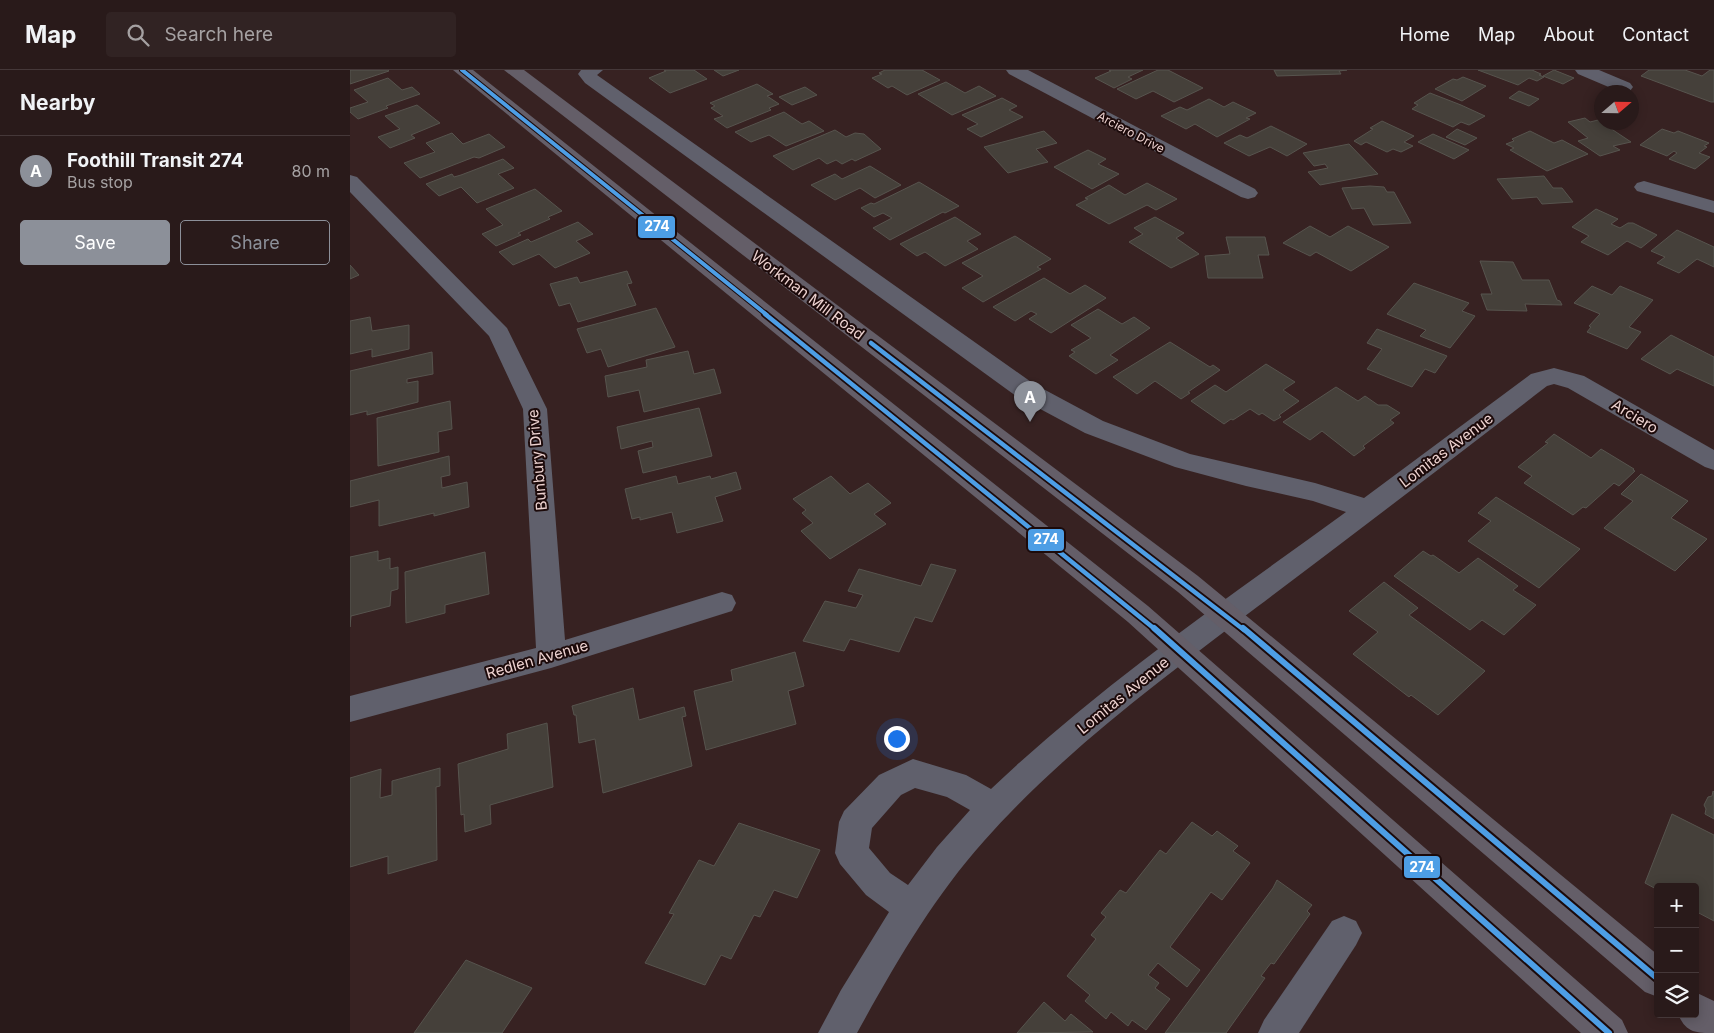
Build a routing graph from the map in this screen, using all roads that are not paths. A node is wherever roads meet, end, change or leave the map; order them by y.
1 (462, 70) edge
2 (513, 70) edge
3 (1015, 70) edge
4 (1584, 70) edge
5 (591, 72) edge
6 (1619, 85) edge
7 (350, 181) edge
8 (1644, 188) dead end
9 (1248, 193) dead end
10 (1714, 206) edge
11 (1554, 376) joint
12 (1714, 461) edge
13 (1368, 509) junction
14 (722, 603) dead end
15 (1226, 614) junction
16 (1180, 650) junction
17 (551, 656) junction
18 (350, 709) edge
19 (994, 807) junction
20 (910, 907) junction
21 (1344, 933) dead end
22 (1654, 976) edge
23 (1699, 1013) edge
24 (1714, 1024) edge
25 (837, 1033) edge
26 (1277, 1033) edge
27 (1609, 1033) edge

1 - 16 main road
2 - 15 main road, Workman Mill Road
3 - 9 street, Arciero Drive
4 - 6 street
5 - 13 street
7 - 17 street, Bunbury Drive
8 - 10 street
11 - 12 street, Arciero
11 - 13 street, Lomitas Avenue
13 - 15 street, Lomitas Avenue
14 - 17 street, Redlen Avenue
15 - 16 street, Lomitas Avenue
15 - 22 main road, Workman Mill Road
16 - 19 street, Lomitas Avenue
16 - 27 main road
17 - 18 street, Redlen Avenue
19 - 20 street, Lomitas Avenue
19 - 20 street
20 - 25 street, Lomitas Avenue
21 - 26 street
23 - 24 main road

